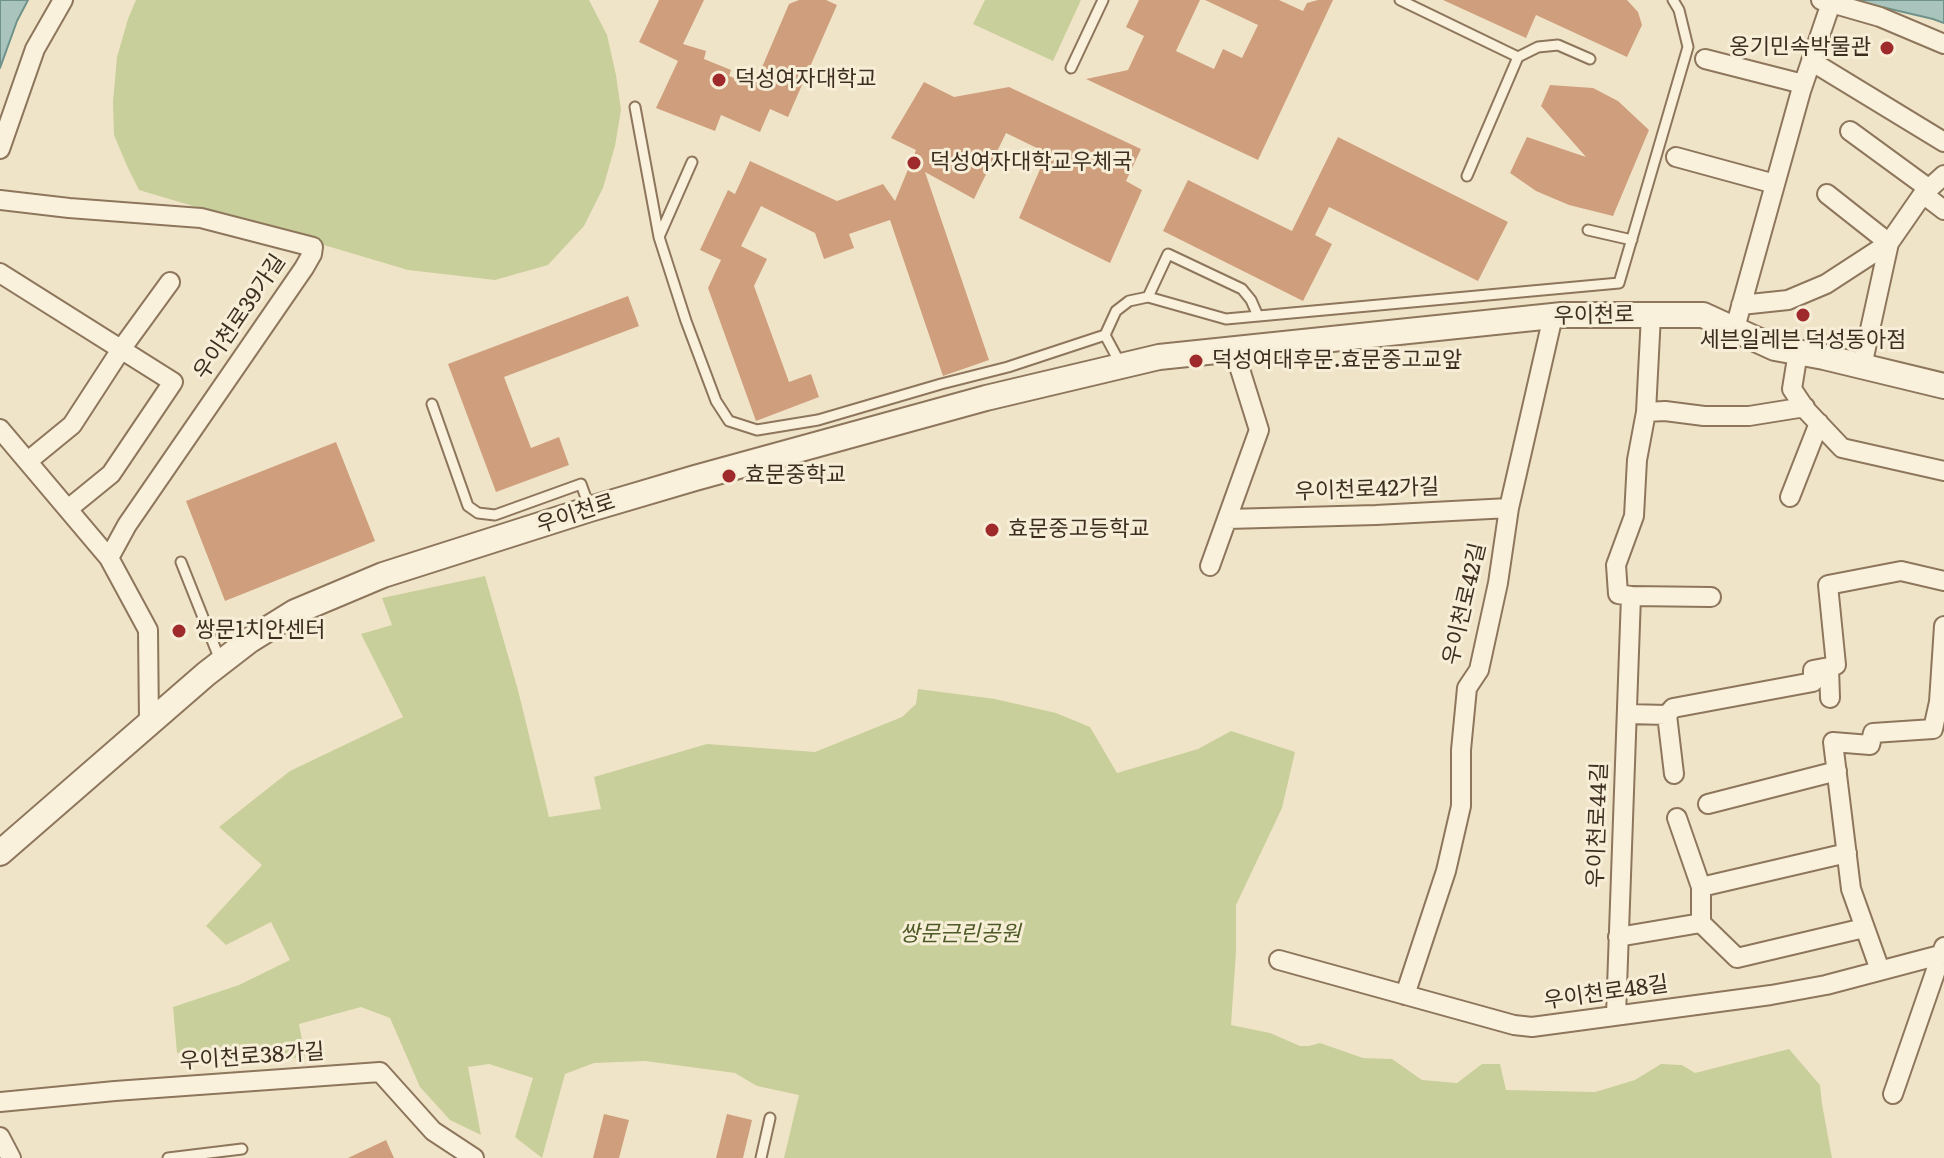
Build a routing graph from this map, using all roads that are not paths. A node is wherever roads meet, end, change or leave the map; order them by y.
1 (63, 0) edge
2 (1103, 0) edge
3 (1400, 0) edge
4 (1673, 0) edge
5 (1826, 1) edge
6 (1884, 9) edge
7 (1944, 44) edge
8 (1518, 57) junction
9 (1590, 59) dead end
10 (1705, 59) dead end
11 (1811, 61) junction
12 (1071, 68) dead end
13 (1803, 84) junction
14 (635, 107) dead end
15 (1850, 131) dead end
16 (1944, 142) edge
17 (0, 149) edge
18 (1676, 157) dead end
19 (692, 162) dead end
20 (1944, 175) edge
21 (1467, 176) dead end
22 (1775, 184) junction
23 (1925, 191) junction
24 (1827, 194) dead end
25 (0, 200) edge
26 (1944, 210) edge
27 (1588, 230) dead end
28 (659, 237) junction
29 (1632, 240) junction
30 (1889, 243) junction
31 (0, 273) edge
32 (170, 282) dead end
33 (1148, 297) junction
34 (1651, 315) junction
35 (1258, 316) junction
36 (1553, 316) junction
37 (1738, 317) junction
38 (1105, 335) junction
39 (122, 348) junction
40 (1234, 350) junction
41 (1798, 352) junction
42 (1121, 366) junction
43 (1862, 366) junction
44 (1944, 386) edge
45 (432, 404) dead end
46 (1805, 407) junction
47 (1646, 412) junction
48 (1819, 423) junction
49 (0, 429) edge
50 (28, 461) junction
51 (1944, 471) edge
52 (1790, 497) dead end
53 (1509, 508) junction
54 (68, 509) junction
55 (590, 509) junction
56 (1227, 519) junction
57 (109, 558) junction
58 (181, 562) dead end
59 (1210, 566) dead end
60 (1944, 581) edge
61 (1631, 596) junction
62 (1711, 597) dead end
63 (1944, 626) edge
64 (221, 663) junction
65 (1829, 667) junction
66 (1830, 698) dead end
67 (1942, 702) edge
68 (1627, 714) junction
69 (1667, 715) junction
70 (149, 724) junction
71 (1837, 771) junction
72 (1674, 774) dead end
73 (1708, 804) dead end
74 (1677, 818) dead end
75 (0, 853) edge
76 (1847, 853) junction
77 (1701, 887) junction
78 (1701, 923) junction
79 (1864, 928) junction
80 (1618, 937) junction
81 (1944, 950) edge
82 (1279, 960) dead end
83 (1880, 970) junction
84 (1405, 995) junction
85 (1616, 1015) junction
86 (1893, 1094) dead end
87 (0, 1102) edge
88 (770, 1118) dead end
89 (0, 1137) edge
90 (242, 1149) dead end
91 (11, 1158) edge
92 (168, 1158) edge
93 (474, 1158) edge
94 (761, 1158) edge

1 - 17 street
2 - 12 lane
3 - 8 lane
4 - 29 lane
5 - 6 street
5 - 11 street
6 - 7 street
8 - 9 lane
8 - 21 lane
10 - 13 street
11 - 13 street
11 - 16 street
13 - 22 street
14 - 28 lane
15 - 23 street
18 - 22 street
19 - 28 lane
20 - 23 street
22 - 37 street
23 - 26 street
23 - 30 street
24 - 30 street
25 - 57 street, 우이천로39가길
27 - 29 lane
28 - 38 lane
29 - 35 lane
30 - 37 street
30 - 43 street
31 - 39 street
32 - 39 street
33 - 35 lane
33 - 35 lane
33 - 38 lane
34 - 36 street, 우이천로
34 - 37 street, 우이천로
34 - 47 street, 우이천로44길
36 - 40 street, 우이천로
36 - 53 street, 우이천로42길
37 - 41 street, 우이천로
38 - 42 lane
39 - 50 street
39 - 54 street
40 - 42 street, 우이천로
40 - 56 street
41 - 43 street, 우이천로
41 - 46 street
42 - 55 street, 우이천로
43 - 44 street, 우이천로
45 - 55 lane
46 - 47 street
46 - 48 street
47 - 61 street, 우이천로44길
48 - 51 street
48 - 52 street
49 - 50 street
50 - 54 street
53 - 56 street, 우이천로42가길
53 - 84 street, 우이천로42길
54 - 57 street
55 - 64 street, 우이천로
56 - 59 street
57 - 70 street
58 - 64 lane
60 - 65 street
61 - 62 street
61 - 68 street, 우이천로44길
63 - 67 street
64 - 70 street, 우이천로
65 - 66 street
65 - 69 street
67 - 71 street
68 - 69 street
68 - 80 street, 우이천로44길
69 - 72 street
70 - 75 street, 우이천로
71 - 73 street
71 - 76 street
74 - 77 street
76 - 77 street
76 - 79 street
77 - 78 street
78 - 79 street
78 - 80 street
79 - 83 street
80 - 85 street, 우이천로44길
81 - 83 street, 우이천로48길
81 - 86 street, 우이천로48길
82 - 84 street, 우이천로48길
83 - 85 street, 우이천로48길
84 - 85 street, 우이천로48길
87 - 93 street, 우이천로38가길
88 - 94 lane
89 - 91 street
90 - 92 lane

